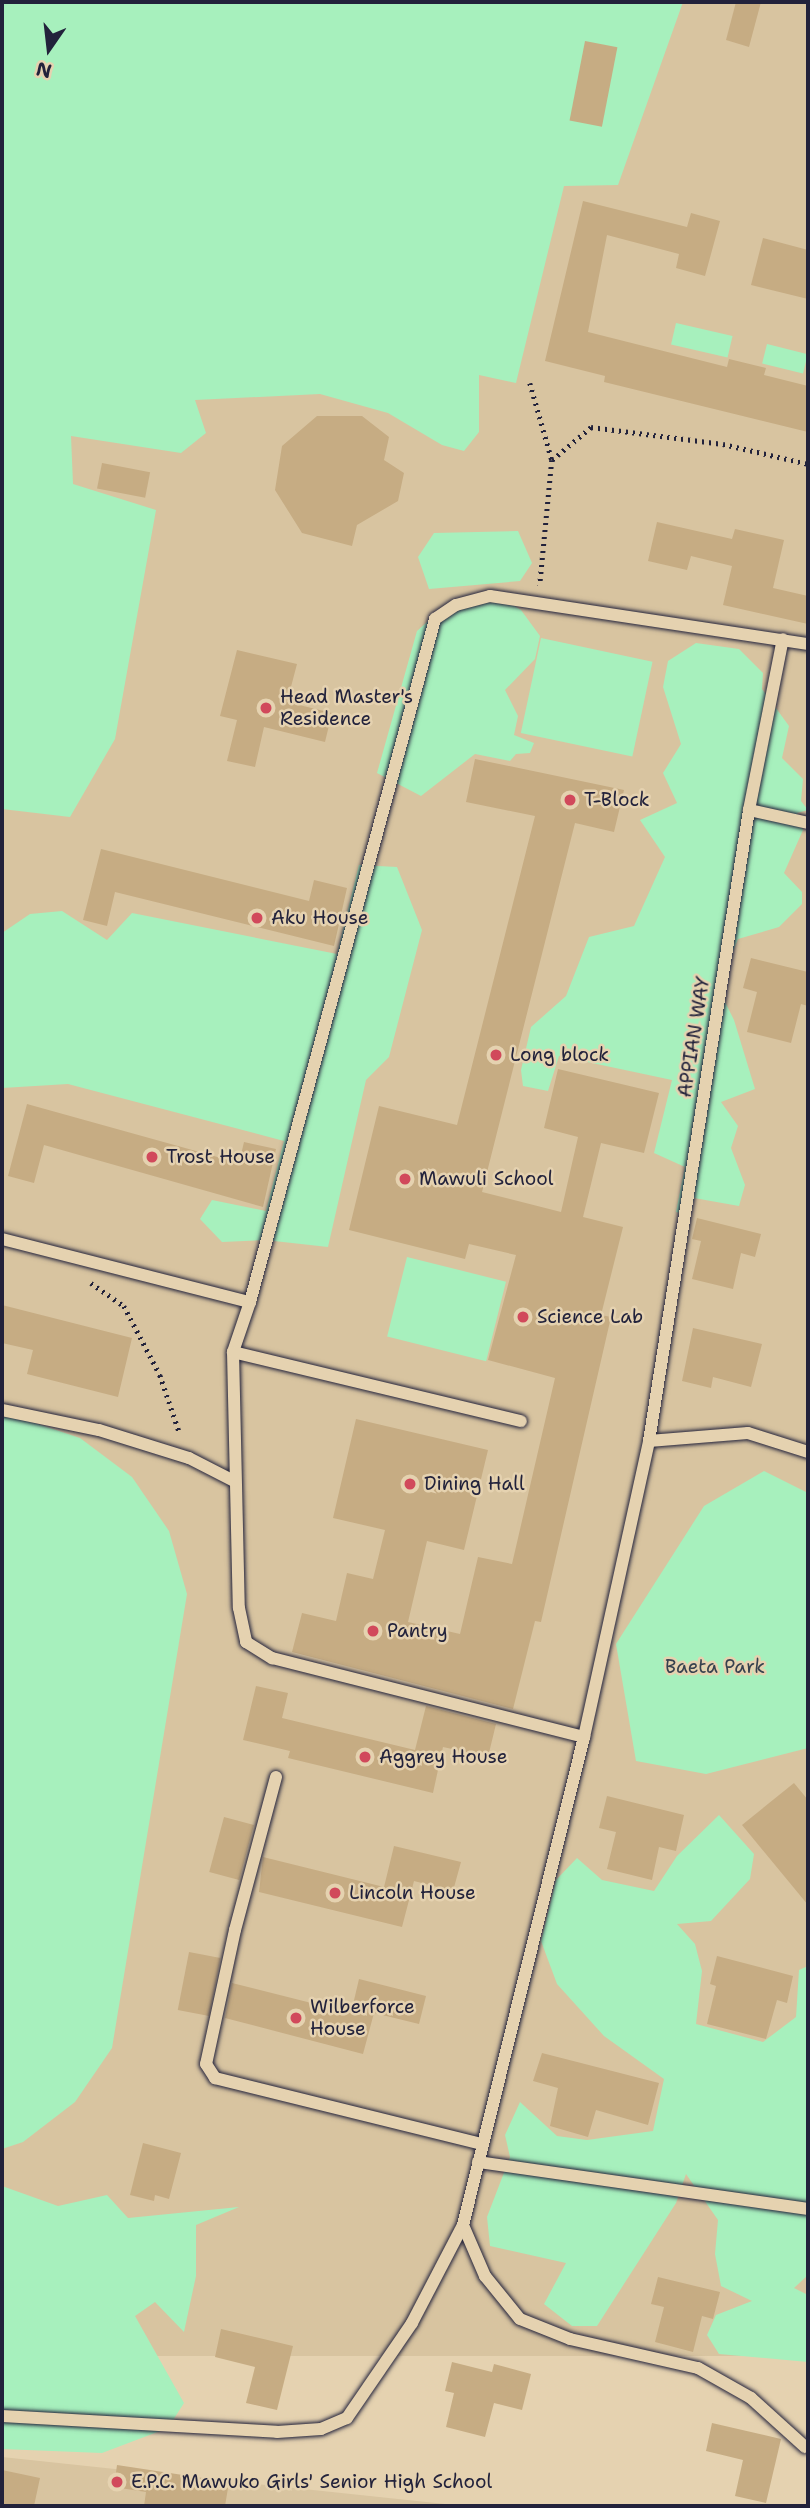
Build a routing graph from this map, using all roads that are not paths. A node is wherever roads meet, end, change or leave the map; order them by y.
1 (783, 639) junction
2 (808, 644) edge
3 (749, 810) junction
4 (808, 823) edge
5 (2, 1239) edge
6 (250, 1302) junction
7 (233, 1352) junction
8 (2, 1410) edge
9 (521, 1421) dead end
10 (649, 1441) junction
11 (808, 1452) edge
12 (234, 1481) junction
13 (584, 1737) junction
14 (276, 1777) dead end
15 (482, 2144) junction
16 (478, 2162) junction
17 (808, 2209) edge
18 (463, 2225) junction
19 (2, 2416) edge
20 (805, 2447) dead end

1 - 2 lane
1 - 3 lane, APPIAN WAY
1 - 6 lane
3 - 4 lane
3 - 10 lane, APPIAN WAY
5 - 6 lane
6 - 7 lane
7 - 9 lane
7 - 12 lane
8 - 12 lane
10 - 11 lane
10 - 13 lane, APPIAN WAY
12 - 13 lane
13 - 15 lane, APPIAN WAY
14 - 15 lane
15 - 16 lane, APPIAN WAY
16 - 17 lane
16 - 18 lane, APPIAN WAY
18 - 19 lane, APPIAN WAY
18 - 20 lane

